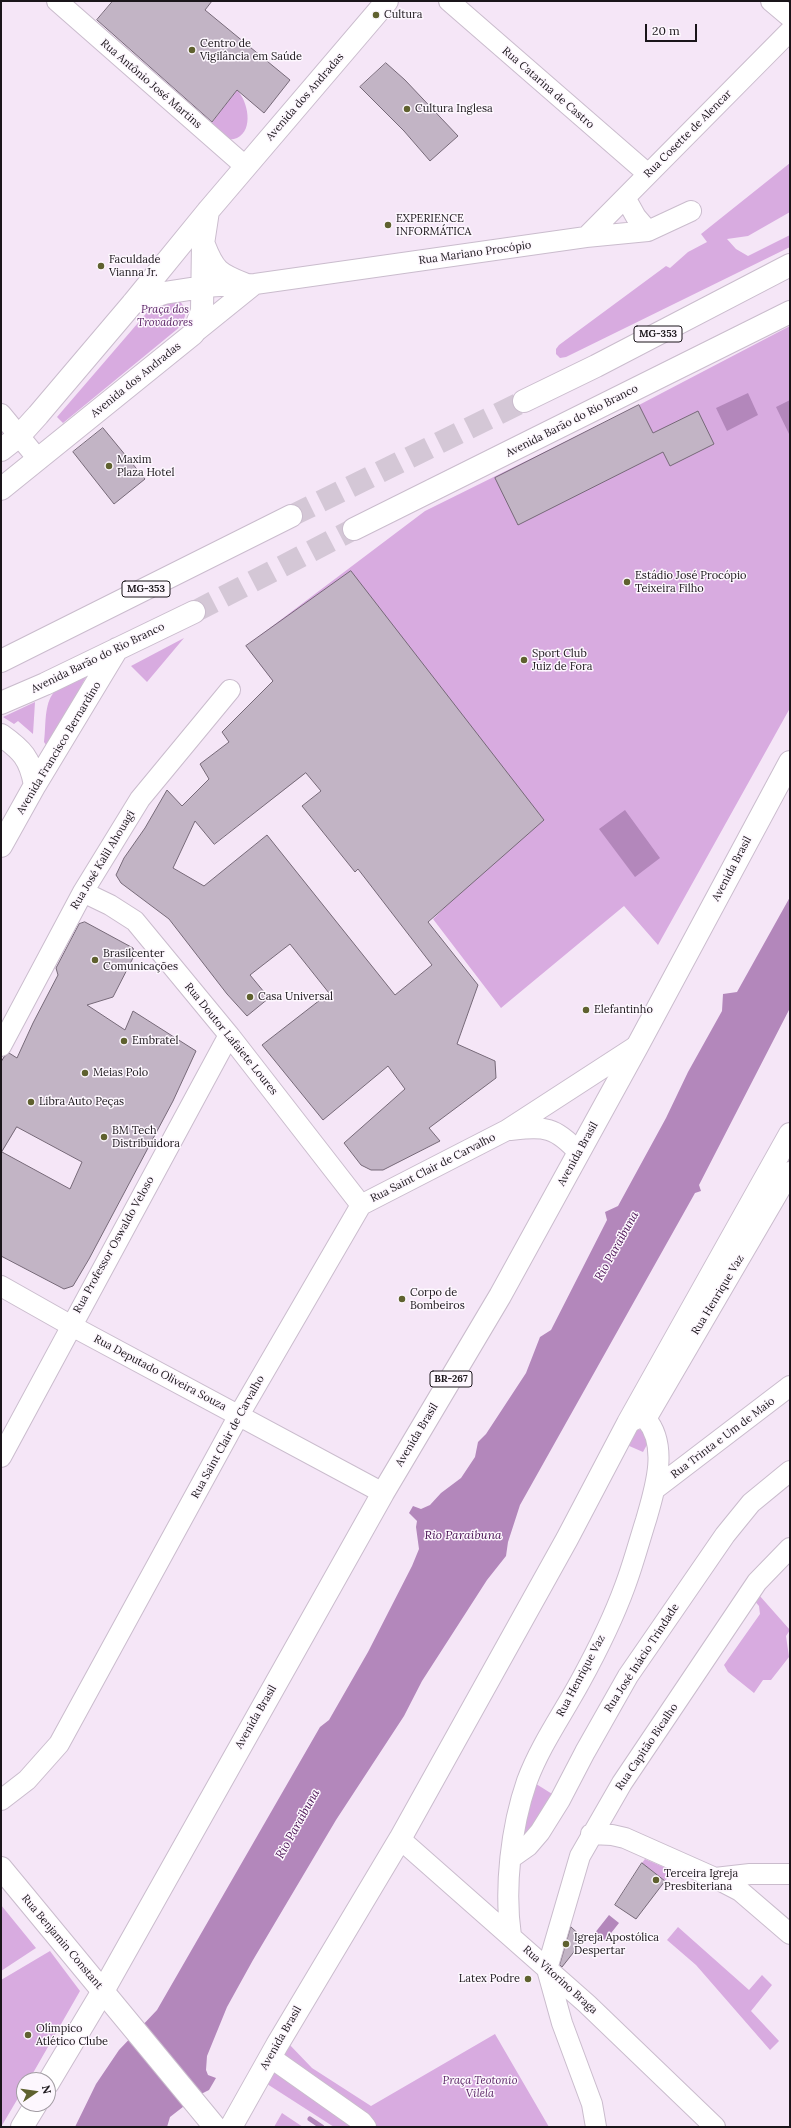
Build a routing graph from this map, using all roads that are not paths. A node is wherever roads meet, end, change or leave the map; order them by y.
1 (57, 1) edge
2 (387, 1) edge
3 (449, 1) edge
4 (771, 1) edge
5 (790, 17) edge
6 (790, 31) edge
7 (245, 166) junction
8 (648, 174) junction
9 (626, 199) junction
10 (208, 211) junction
11 (691, 211) dead end
12 (648, 231) junction
13 (586, 237) junction
14 (203, 244) junction
15 (790, 265) edge
16 (249, 284) junction
17 (203, 287) junction
18 (134, 303) junction
19 (790, 312) edge
20 (193, 334) junction
21 (524, 401) tunnel mouth
22 (1, 414) edge
23 (19, 436) junction
24 (1, 450) edge
25 (38, 459) junction
26 (1, 489) edge
27 (291, 516) tunnel mouth
28 (354, 529) tunnel mouth
29 (194, 612) tunnel mouth
30 (117, 649) junction
31 (1, 662) edge
32 (230, 690) dead end
33 (1, 704) edge
34 (1, 735) edge
35 (790, 762) edge
36 (35, 785) junction
37 (1, 846) edge
38 (83, 892) junction
39 (229, 1035) junction
40 (638, 1045) junction
41 (1, 1046) edge
42 (507, 1130) junction
43 (790, 1134) edge
44 (579, 1153) junction
45 (790, 1172) edge
46 (361, 1205) junction
47 (1, 1286) edge
48 (70, 1325) junction
49 (790, 1386) edge
50 (239, 1415) junction
51 (637, 1421) junction
52 (1, 1457) edge
53 (790, 1471) edge
54 (655, 1489) junction
55 (383, 1493) junction
56 (790, 1548) edge
57 (1, 1800) edge
58 (591, 1834) junction
59 (400, 1839) junction
60 (511, 1858) junction
61 (1, 1868) edge
62 (790, 1874) edge
63 (715, 1878) junction
64 (790, 1934) edge
65 (511, 1936) junction
66 (547, 1968) junction
67 (103, 1991) junction
68 (270, 2057) junction
69 (55, 2072) edge
70 (31, 2112) edge
71 (220, 2126) edge
72 (22, 2127) edge
73 (366, 2127) edge
74 (596, 2127) edge
75 (715, 2127) edge

1 - 7 street, Rua Antônio José Martins
2 - 7 main road, Avenida dos Andradas
3 - 8 street, Rua Catarina de Castro
4 - 5 street
6 - 8 street, Rua Cosette de Alencar
7 - 10 main road, Avenida dos Andradas
8 - 9 street, Rua Cosette de Alencar
9 - 12 street
9 - 13 street, Rua Cosette de Alencar
10 - 14 main road, Avenida dos Andradas
10 - 18 main road, Avenida dos Andradas
11 - 12 street, Rua Mariano Procópio
12 - 13 street, Rua Mariano Procópio
13 - 16 street, Rua Mariano Procópio
14 - 16 main road
14 - 17 main road, Avenida dos Andradas
15 - 21 main road, MG-353
16 - 17 street, Rua Mariano Procópio
16 - 20 street
17 - 18 main road
17 - 20 main road, Avenida dos Andradas
18 - 23 main road, Avenida dos Andradas
19 - 28 main road, Avenida Barão do Rio Branco
20 - 25 main road, Avenida dos Andradas
22 - 23 street
23 - 24 main road, Avenida dos Andradas
23 - 25 street
25 - 26 main road, Avenida dos Andradas
27 - 31 main road, MG-353
29 - 30 main road, Avenida Barão do Rio Branco
30 - 33 main road, Avenida Barão do Rio Branco
30 - 36 main road, Avenida Francisco Bernardino
32 - 38 street, Rua José Kalil Ahouagi
34 - 36 main road
35 - 40 main road, Avenida Brasil / BR-267
36 - 37 main road, Avenida Francisco Bernardino
38 - 39 street, Rua Doutor Lafaiete Loures
38 - 41 street, Rua José Kalil Ahouagi
39 - 46 street, Rua Doutor Lafaiete Loures
39 - 48 street, Rua Professor Oswaldo Veloso
40 - 42 street, Rua Saint Clair de Carvalho
40 - 44 main road, Avenida Brasil / BR-267
42 - 44 street, Rua Saint Clair de Carvalho
42 - 46 street, Rua Saint Clair de Carvalho
43 - 51 main road, Avenida Brasil
44 - 55 main road, Avenida Brasil / BR-267
45 - 51 street, Rua Henrique Vaz
46 - 50 street, Rua Saint Clair de Carvalho
47 - 48 street, Rua Deputado Oliveira Souza
48 - 50 street, Rua Deputado Oliveira Souza
48 - 52 street, Rua Professor Oswaldo Veloso
49 - 54 street, Rua Trinta e Um de Maio
50 - 55 street, Rua Deputado Oliveira Souza
50 - 57 street, Rua Saint Clair de Carvalho
51 - 54 street, Rua Henrique Vaz
51 - 59 main road, Avenida Brasil
53 - 60 street, Rua José Inácio Trindade
54 - 60 street, Rua Henrique Vaz
55 - 67 main road, Avenida Brasil / BR-267
56 - 58 street, Rua Capitão Bicalho
58 - 63 street
58 - 66 street, Rua Capitão Bicalho
59 - 65 street, Rua Vitorino Braga
59 - 68 main road, Avenida Brasil
60 - 65 street, Rua Henrique Vaz
61 - 67 main road, Rua Benjamin Constant
62 - 63 street
63 - 64 street
65 - 66 street, Rua Vitorino Braga
66 - 74 street
66 - 75 street, Rua Vitorino Braga
67 - 69 main road, Avenida Brasil / BR-267
67 - 71 main road, Rua Benjamin Constant
68 - 71 main road, Avenida Brasil
68 - 73 street
70 - 72 main road

